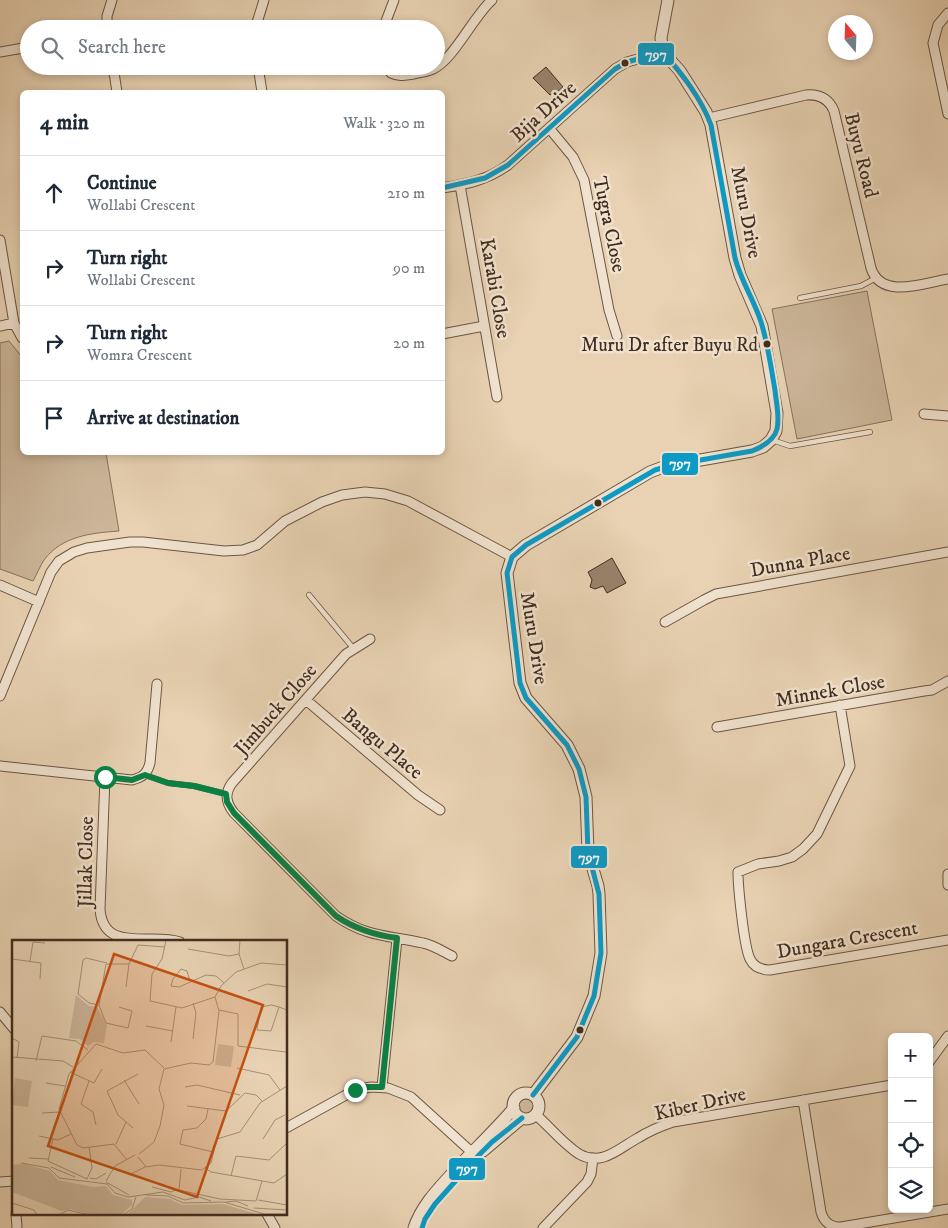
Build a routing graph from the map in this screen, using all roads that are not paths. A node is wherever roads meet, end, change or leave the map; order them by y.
1 (112, 0) edge
2 (264, 0) edge
3 (394, 0) edge
4 (668, 0) edge
5 (486, 2) edge
6 (948, 14) edge
7 (108, 20) edge
8 (258, 20) edge
9 (386, 20) edge
10 (20, 49) edge
11 (0, 52) edge
12 (663, 52) junction
13 (445, 61) edge
14 (114, 75) edge
15 (259, 75) edge
16 (117, 90) edge
17 (262, 90) edge
18 (948, 114) edge
19 (709, 118) junction
20 (549, 128) junction
21 (460, 185) junction
22 (445, 188) edge
23 (0, 240) edge
24 (876, 278) junction
25 (948, 279) edge
26 (800, 298) dead end
27 (14, 323) junction
28 (0, 326) edge
29 (484, 326) junction
30 (445, 333) edge
31 (20, 334) edge
32 (617, 336) dead end
33 (497, 397) dead end
34 (924, 414) dead end
35 (948, 416) edge
36 (870, 432) dead end
37 (771, 440) junction
38 (948, 552) edge
39 (512, 557) junction
40 (0, 586) edge
41 (309, 595) dead end
42 (39, 602) junction
43 (665, 622) dead end
44 (370, 640) dead end
45 (354, 649) junction
46 (948, 681) edge
47 (157, 684) dead end
48 (0, 696) edge
49 (306, 700) junction
50 (840, 705) junction
51 (716, 727) dead end
52 (0, 766) edge
53 (145, 775) junction
54 (105, 777) junction
55 (226, 794) junction
56 (440, 810) dead end
57 (948, 874) edge
58 (948, 885) edge
59 (397, 938) junction
60 (173, 940) edge
61 (948, 940) edge
62 (452, 956) dead end
63 (0, 1012) edge
64 (12, 1027) edge
65 (948, 1036) edge
66 (945, 1047) edge
67 (933, 1058) edge
68 (888, 1086) edge
69 (382, 1087) junction
70 (532, 1095) junction
71 (803, 1100) junction
72 (514, 1108) junction
73 (536, 1115) junction
74 (522, 1118) junction
75 (288, 1127) edge
76 (474, 1155) junction
77 (593, 1158) junction
78 (948, 1209) edge
79 (268, 1216) edge
80 (824, 1225) edge
81 (275, 1228) edge
82 (414, 1228) edge
83 (422, 1228) edge
84 (542, 1228) edge

1 - 7 street
2 - 8 street
3 - 9 street
4 - 12 street
5 - 13 street
6 - 18 street
10 - 11 street
12 - 19 street, Muru Drive
12 - 20 street, Bija Drive
14 - 16 street
15 - 17 street
19 - 24 street, Buyu Road
19 - 37 street, Muru Drive
20 - 21 street, Bija Drive
20 - 32 street, Tugra Close
21 - 22 street, Bija Drive
21 - 29 street, Karabi Close
23 - 27 street
24 - 25 street
24 - 26 lane
27 - 28 street
27 - 31 street
29 - 30 street
29 - 33 street, Karabi Close
34 - 35 street
36 - 37 lane
37 - 39 street
38 - 43 street, Dunna Place
39 - 42 street
39 - 70 street, Muru Drive
40 - 42 street
41 - 45 lane
42 - 48 street
44 - 45 street, Jimbuck Close
45 - 49 street, Jimbuck Close
46 - 50 street, Minnek Close
47 - 53 street
49 - 55 street, Jimbuck Close
49 - 56 street, Bangu Place
50 - 51 street, Minnek Close
50 - 61 street, Dungara Crescent
52 - 54 street
53 - 54 street
53 - 55 lane
54 - 60 street, Jillak Close
55 - 59 street
57 - 58 street
59 - 62 street
59 - 69 street
63 - 64 street
65 - 66 street
66 - 67 street
68 - 71 street, Kiber Drive
69 - 75 street
69 - 76 street
70 - 72 street
70 - 73 street
71 - 77 street, Kiber Drive
71 - 80 street
72 - 74 street
72 - 76 street
73 - 74 street
73 - 77 street
74 - 76 street
76 - 82 street
76 - 83 street
77 - 84 street
78 - 80 street
79 - 81 street

